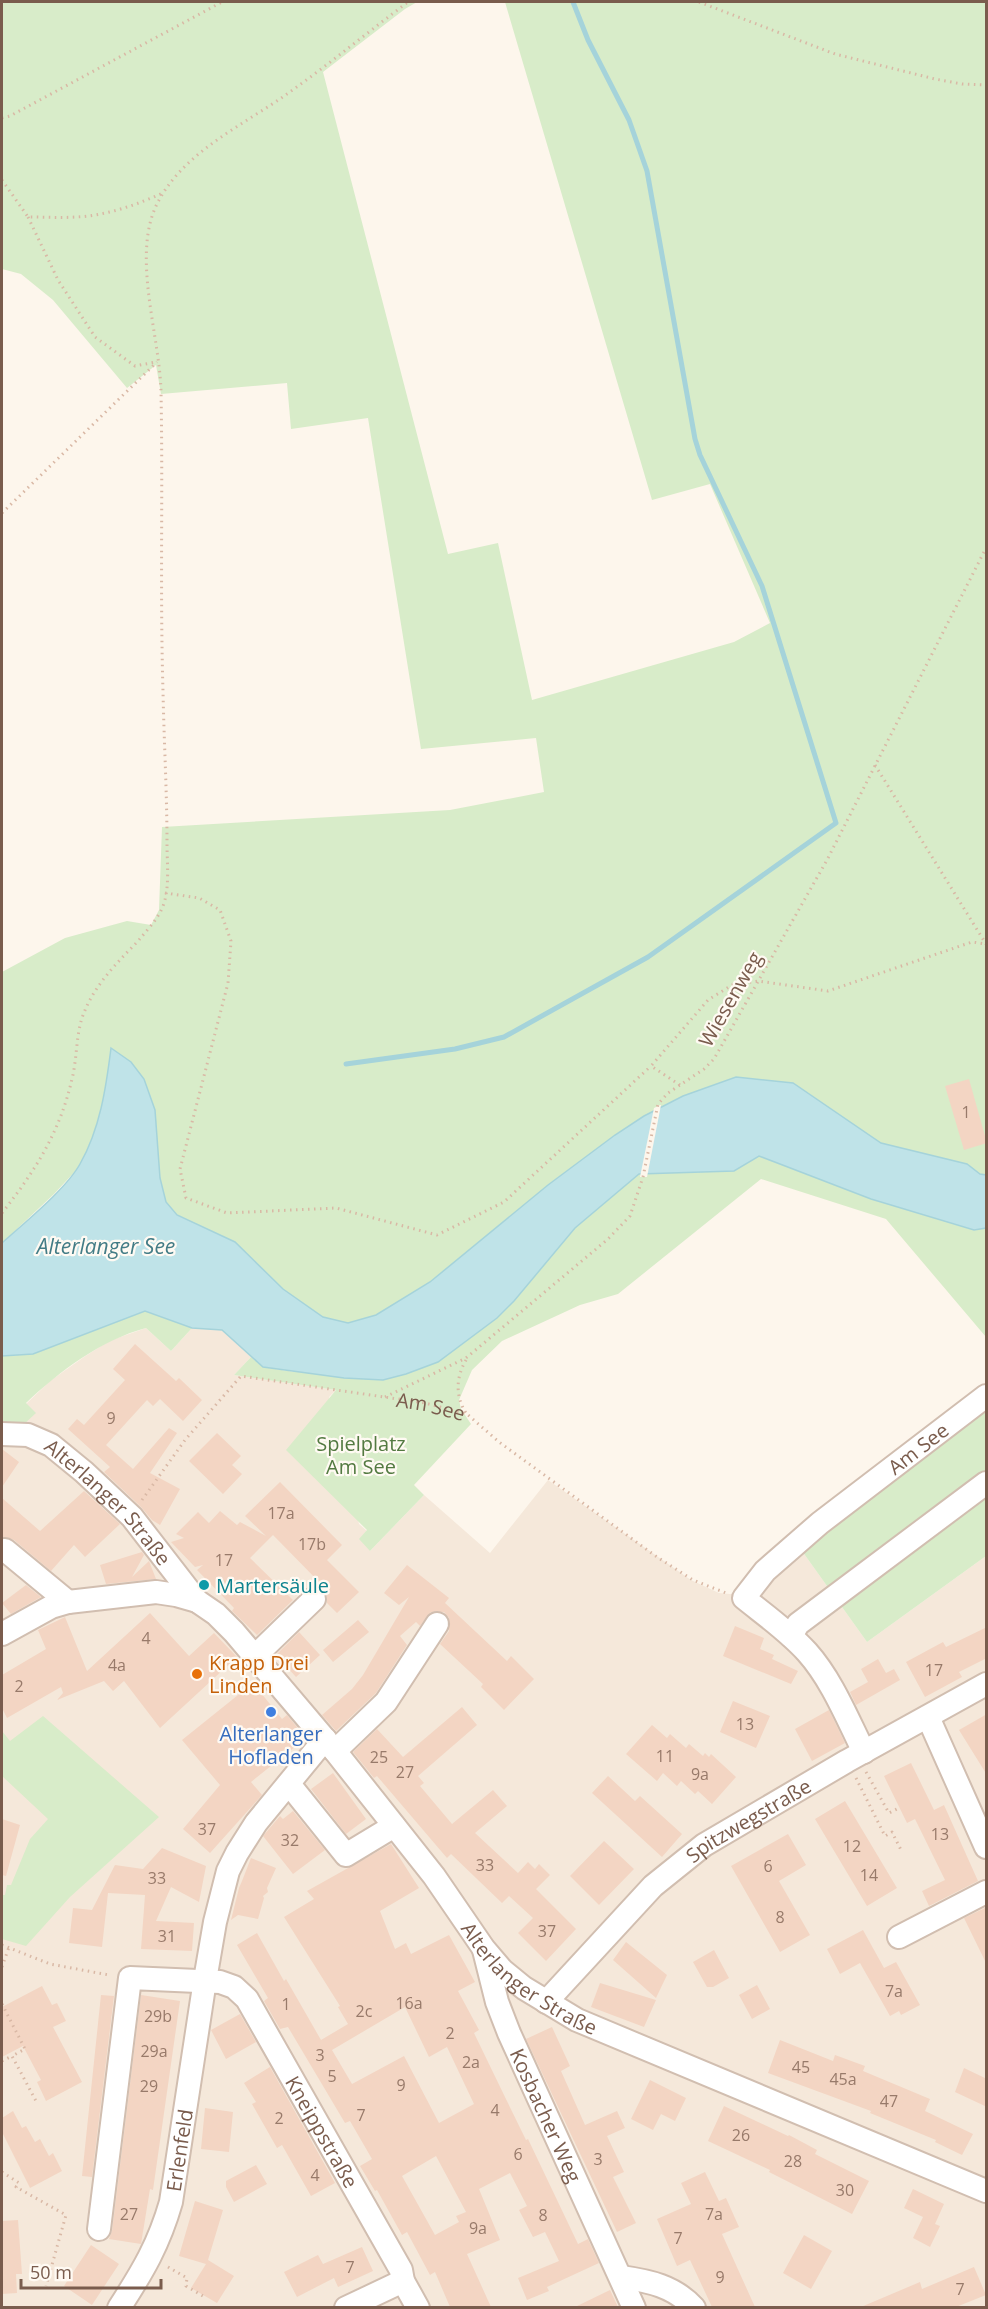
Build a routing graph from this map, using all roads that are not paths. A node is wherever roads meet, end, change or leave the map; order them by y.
1 (987, 1396) edge
2 (2, 1434) edge
3 (987, 1483) edge
4 (5, 1550) dead end
5 (314, 1599) dead end
6 (197, 1601) junction
7 (68, 1602) junction
8 (437, 1624) dead end
9 (2, 1634) edge
10 (791, 1636) junction
11 (255, 1656) junction
12 (987, 1684) edge
13 (928, 1717) junction
14 (330, 1745) junction
15 (855, 1756) junction
16 (289, 1784) junction
17 (394, 1826) junction
18 (987, 1847) edge
19 (987, 1892) edge
20 (899, 1937) dead end
21 (483, 1948) junction
22 (205, 1980) junction
23 (546, 2002) junction
24 (987, 2192) edge
25 (99, 2229) dead end
26 (621, 2277) junction
27 (403, 2281) junction
28 (119, 2307) edge
29 (346, 2307) edge
30 (418, 2307) edge
31 (634, 2307) edge
32 (694, 2307) edge

1 - 10 street, Am See
2 - 6 street, Alterlanger Straße
3 - 10 street
4 - 7 street
5 - 11 street
6 - 7 street, Alterlanger Straße
6 - 11 street, Alterlanger Straße
7 - 9 street, Alterlanger Straße
8 - 14 street, Erlenfeld
10 - 15 street
11 - 14 street, Alterlanger Straße
12 - 13 street, Spitzwegstraße
13 - 15 street, Spitzwegstraße
13 - 18 street
14 - 16 street, Erlenfeld
14 - 17 street, Alterlanger Straße
15 - 23 street, Spitzwegstraße
16 - 17 street
16 - 22 street, Erlenfeld
17 - 21 street, Alterlanger Straße
19 - 20 street
21 - 23 street, Alterlanger Straße
21 - 26 street, Kosbacher Weg
22 - 25 street
22 - 27 street, Kneippstraße
22 - 28 street, Erlenfeld
23 - 24 street, Alterlanger Straße
26 - 31 street, Kosbacher Weg
26 - 32 street
27 - 29 street
27 - 30 street, Kneippstraße

